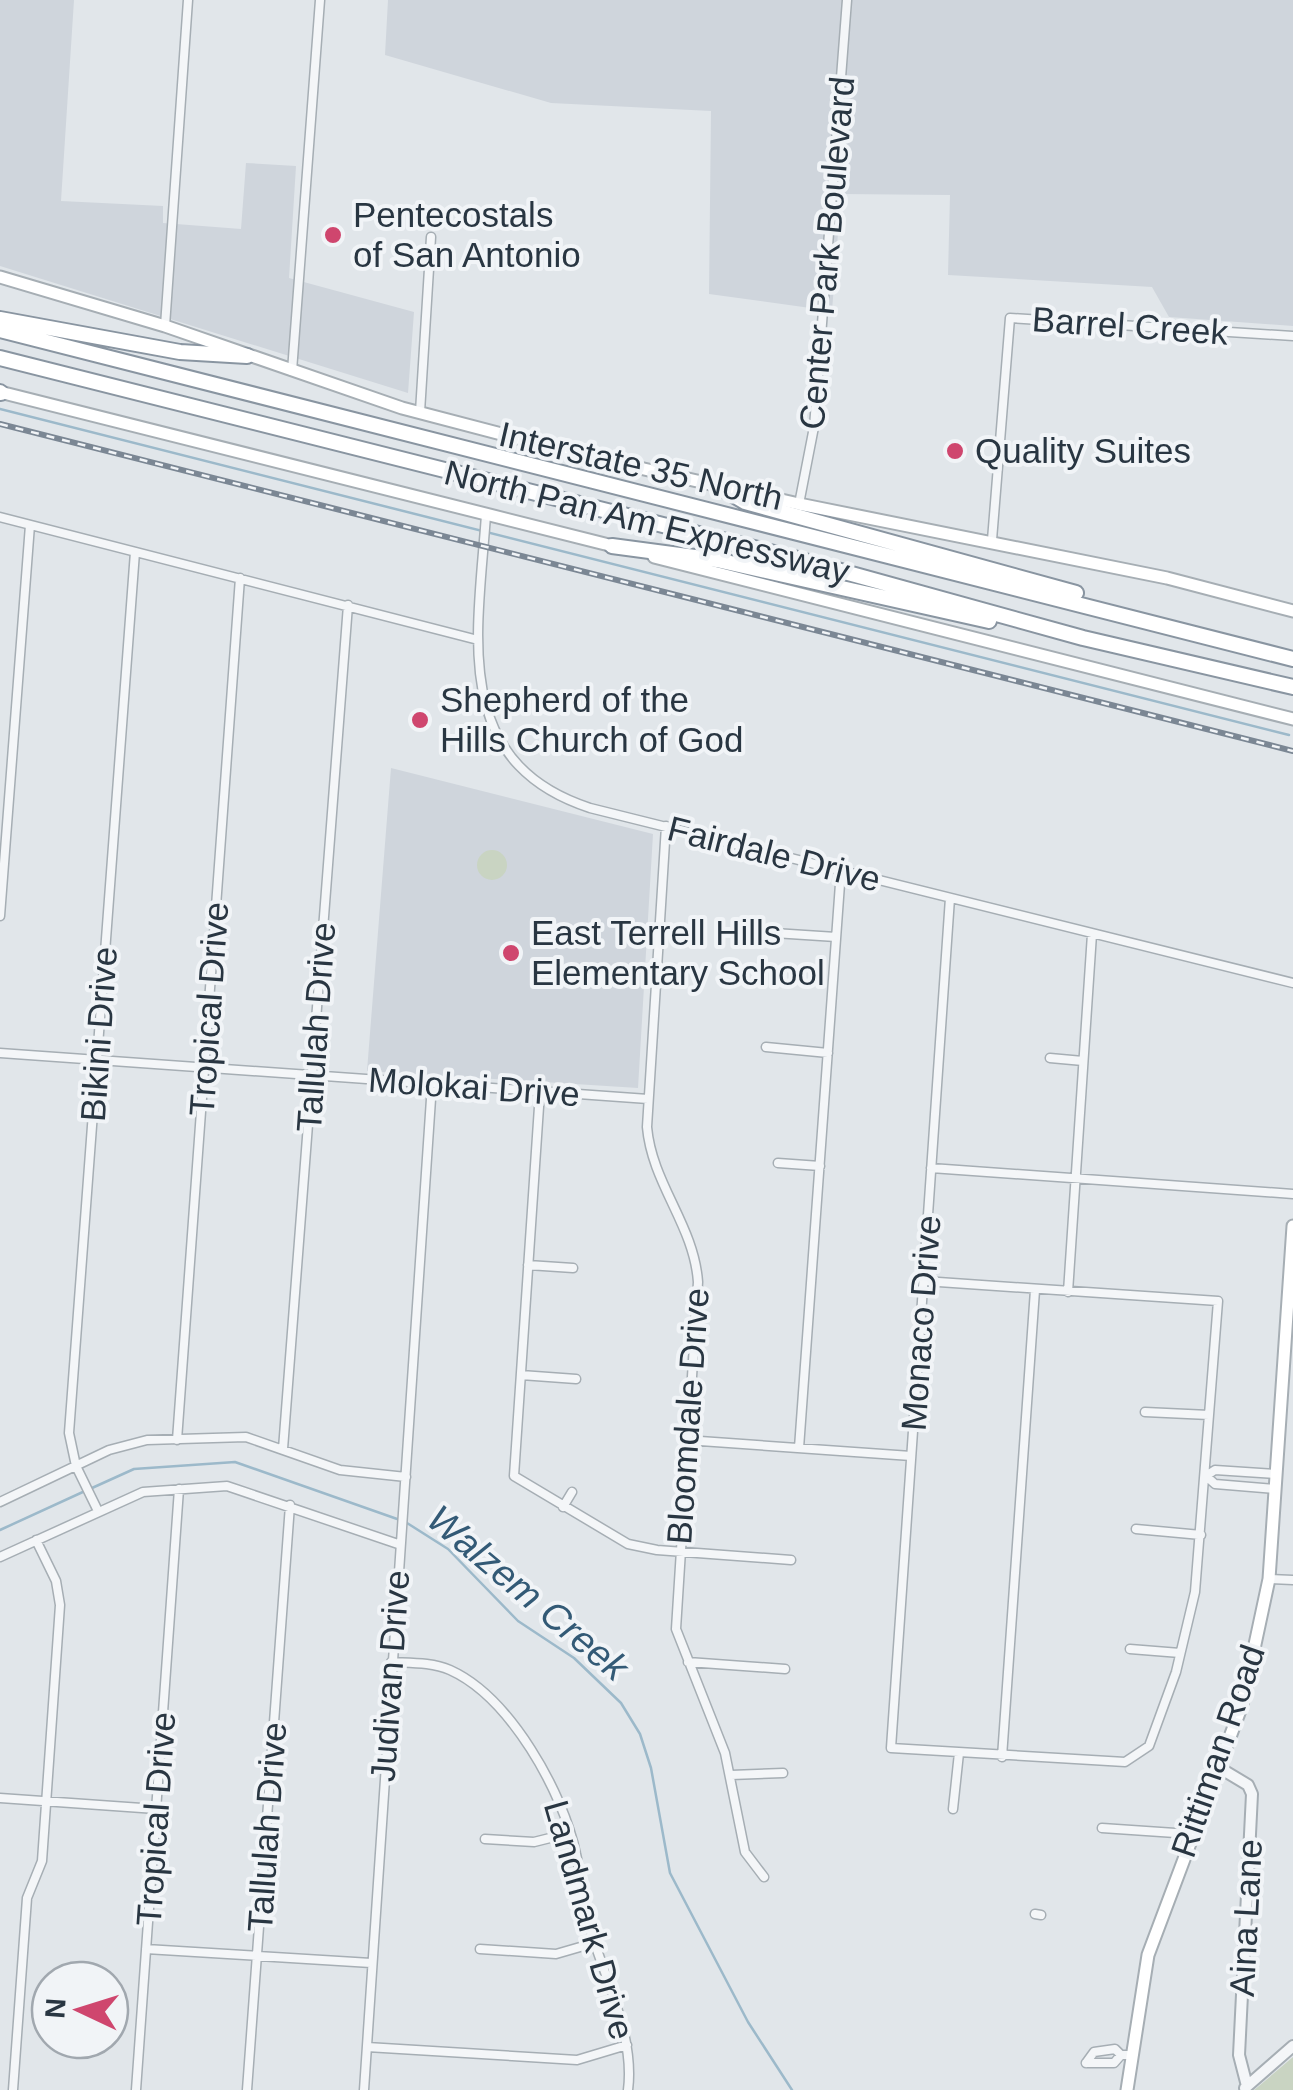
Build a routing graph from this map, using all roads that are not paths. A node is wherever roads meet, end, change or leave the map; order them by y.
1 (188, 0) edge
2 (320, 0) edge
3 (847, 0) edge
4 (431, 236) dead end
5 (0, 276) edge
6 (0, 319) edge
7 (165, 326) junction
8 (0, 330) edge
9 (1293, 336) edge
10 (247, 356) junction
11 (0, 358) edge
12 (292, 371) junction
13 (0, 392) edge
14 (420, 412) junction
15 (718, 486) junction
16 (799, 504) junction
17 (0, 517) edge
18 (30, 525) junction
19 (486, 526) junction
20 (992, 540) junction
21 (612, 546) junction
22 (135, 552) junction
23 (240, 578) junction
24 (1293, 602) edge
25 (1276, 604) junction
26 (348, 606) junction
27 (1293, 611) edge
28 (1122, 614) junction
29 (1082, 638) junction
30 (478, 640) junction
31 (1293, 659) edge
32 (1292, 687) edge
33 (1293, 710) edge
34 (1276, 714) junction
35 (1293, 721) edge
36 (5, 783) edge
37 (666, 826) junction
38 (841, 870) junction
39 (950, 898) junction
40 (0, 916) edge
41 (774, 933) dead end
42 (1092, 934) junction
43 (836, 937) junction
44 (1293, 982) edge
45 (766, 1047) dead end
46 (0, 1052) edge
47 (828, 1052) junction
48 (1050, 1058) dead end
49 (97, 1059) junction
50 (1083, 1060) junction
51 (204, 1067) junction
52 (313, 1075) junction
53 (432, 1084) junction
54 (540, 1092) junction
55 (648, 1099) junction
56 (778, 1164) dead end
57 (820, 1166) junction
58 (931, 1168) junction
59 (1076, 1178) junction
60 (1293, 1194) edge
61 (1293, 1226) edge
62 (528, 1265) junction
63 (573, 1268) dead end
64 (924, 1281) junction
65 (1035, 1290) junction
66 (1068, 1292) junction
67 (521, 1375) junction
68 (576, 1379) dead end
69 (1145, 1412) dead end
70 (1209, 1415) junction
71 (177, 1440) junction
72 (686, 1440) junction
73 (800, 1448) junction
74 (282, 1449) junction
75 (911, 1456) junction
76 (76, 1466) junction
77 (1276, 1474) junction
78 (1206, 1476) junction
79 (406, 1477) junction
80 (179, 1488) junction
81 (1275, 1489) junction
82 (572, 1492) dead end
83 (0, 1502) edge
84 (290, 1505) junction
85 (563, 1507) junction
86 (98, 1512) junction
87 (1136, 1529) dead end
88 (1201, 1535) junction
89 (36, 1540) junction
90 (398, 1544) junction
91 (680, 1552) junction
92 (0, 1558) edge
93 (791, 1560) dead end
94 (1269, 1579) junction
95 (1293, 1580) edge
96 (1130, 1649) dead end
97 (1180, 1653) junction
98 (390, 1662) junction
99 (688, 1662) junction
100 (785, 1669) dead end
101 (959, 1753) junction
102 (1002, 1757) junction
103 (1218, 1767) junction
104 (783, 1773) dead end
105 (731, 1775) junction
106 (0, 1798) edge
107 (47, 1802) junction
108 (954, 1808) dead end
109 (156, 1809) junction
110 (1102, 1828) dead end
111 (570, 1833) junction
112 (1190, 1834) junction
113 (485, 1839) dead end
114 (764, 1877) dead end
115 (594, 1943) junction
116 (480, 1948) dead end
117 (146, 1949) junction
118 (258, 1956) junction
119 (372, 1964) junction
120 (627, 2045) junction
121 (1293, 2046) edge
122 (367, 2047) junction
123 (1245, 2088) edge
124 (13, 2090) edge
125 (136, 2090) edge
126 (248, 2090) edge
127 (364, 2090) edge
128 (628, 2090) edge
129 (1127, 2090) edge

1 - 7 street
2 - 12 street
3 - 16 street, Center Park Boulevard
4 - 14 street
5 - 7 main road, Interstate 35 North
6 - 10 highway
7 - 10 main road, Interstate 35 North
8 - 28 highway, North Pan Am Expressway
9 - 20 street, Barrel Creek
10 - 12 main road, Interstate 35 North
11 - 29 highway, North Pan Am Expressway
12 - 14 main road, Interstate 35 North
13 - 19 main road
14 - 15 main road, Interstate 35 North
15 - 16 main road, Interstate 35 North
15 - 28 highway
16 - 20 main road, Interstate 35 North
17 - 18 street
18 - 22 street
18 - 36 street
19 - 21 main road
19 - 30 street, Fairdale Drive
20 - 25 main road, Interstate 35 North
21 - 29 highway
21 - 34 main road
22 - 23 street
22 - 49 street, Bikini Drive
23 - 26 street
23 - 51 street, Tropical Drive
24 - 25 main road
25 - 27 main road, Interstate 35 North
26 - 30 street
26 - 52 street, Tallulah Drive
28 - 31 highway, North Pan Am Expressway
29 - 32 highway, North Pan Am Expressway
30 - 37 street, Fairdale Drive
33 - 34 main road
34 - 35 main road
36 - 40 street
37 - 38 street, Fairdale Drive
37 - 55 street, Bloomdale Drive
38 - 39 street, Fairdale Drive
38 - 43 street
39 - 42 street, Fairdale Drive
39 - 58 street, Monaco Drive
41 - 43 street
42 - 44 street, Fairdale Drive
42 - 50 street
43 - 47 street
45 - 47 street
46 - 49 street, Molokai Drive
47 - 57 street
48 - 50 street
49 - 51 street, Molokai Drive
49 - 76 street, Bikini Drive
50 - 59 street
51 - 52 street, Molokai Drive
51 - 71 street, Tropical Drive
52 - 53 street, Molokai Drive
52 - 74 street, Tallulah Drive
53 - 54 street, Molokai Drive
53 - 79 street, Judivan Drive
54 - 55 street, Molokai Drive
54 - 62 street
55 - 72 street, Bloomdale Drive
56 - 57 street
57 - 73 street
58 - 59 street
58 - 64 street, Monaco Drive
59 - 60 street
59 - 66 street
61 - 77 main road, Rittiman Road
62 - 63 street
62 - 67 street
64 - 65 street
64 - 75 street, Monaco Drive
65 - 66 street
65 - 102 street
66 - 70 street
67 - 68 street
67 - 85 street
69 - 70 street
70 - 78 street
71 - 74 street
71 - 76 street
72 - 73 street
72 - 91 street, Bloomdale Drive
73 - 75 street
74 - 79 street
75 - 101 street, Monaco Drive
76 - 83 street
76 - 86 street, Bikini Drive
77 - 78 street
77 - 81 main road, Rittiman Road
78 - 81 street
78 - 88 street
79 - 90 street, Judivan Drive
80 - 84 street
80 - 86 street
80 - 109 street, Tropical Drive
81 - 94 main road, Rittiman Road
82 - 85 street
84 - 90 street
84 - 118 street, Tallulah Drive
85 - 91 street
86 - 89 street
87 - 88 street
88 - 97 street
89 - 92 street
89 - 107 street
90 - 98 street, Judivan Drive
91 - 93 street
91 - 99 street, Bloomdale Drive
94 - 95 street
94 - 103 main road, Rittiman Road
96 - 97 street
97 - 102 street
98 - 111 street, Landmark Drive
98 - 119 street, Judivan Drive
99 - 100 street
99 - 105 street, Bloomdale Drive
101 - 102 street
101 - 108 street
103 - 112 main road, Rittiman Road
103 - 123 street, Aina Lane
104 - 105 street
105 - 114 street, Bloomdale Drive
106 - 107 street
107 - 109 street
107 - 124 street
109 - 117 street, Tropical Drive
110 - 112 street
111 - 113 street
111 - 115 street, Landmark Drive
112 - 129 main road, Rittiman Road
115 - 116 street
115 - 120 street, Landmark Drive
117 - 118 street
117 - 125 street, Tropical Drive
118 - 119 street
118 - 126 street, Tallulah Drive
119 - 122 street, Judivan Drive
120 - 122 street
120 - 128 street, Landmark Drive
121 - 123 street
122 - 127 street, Judivan Drive

